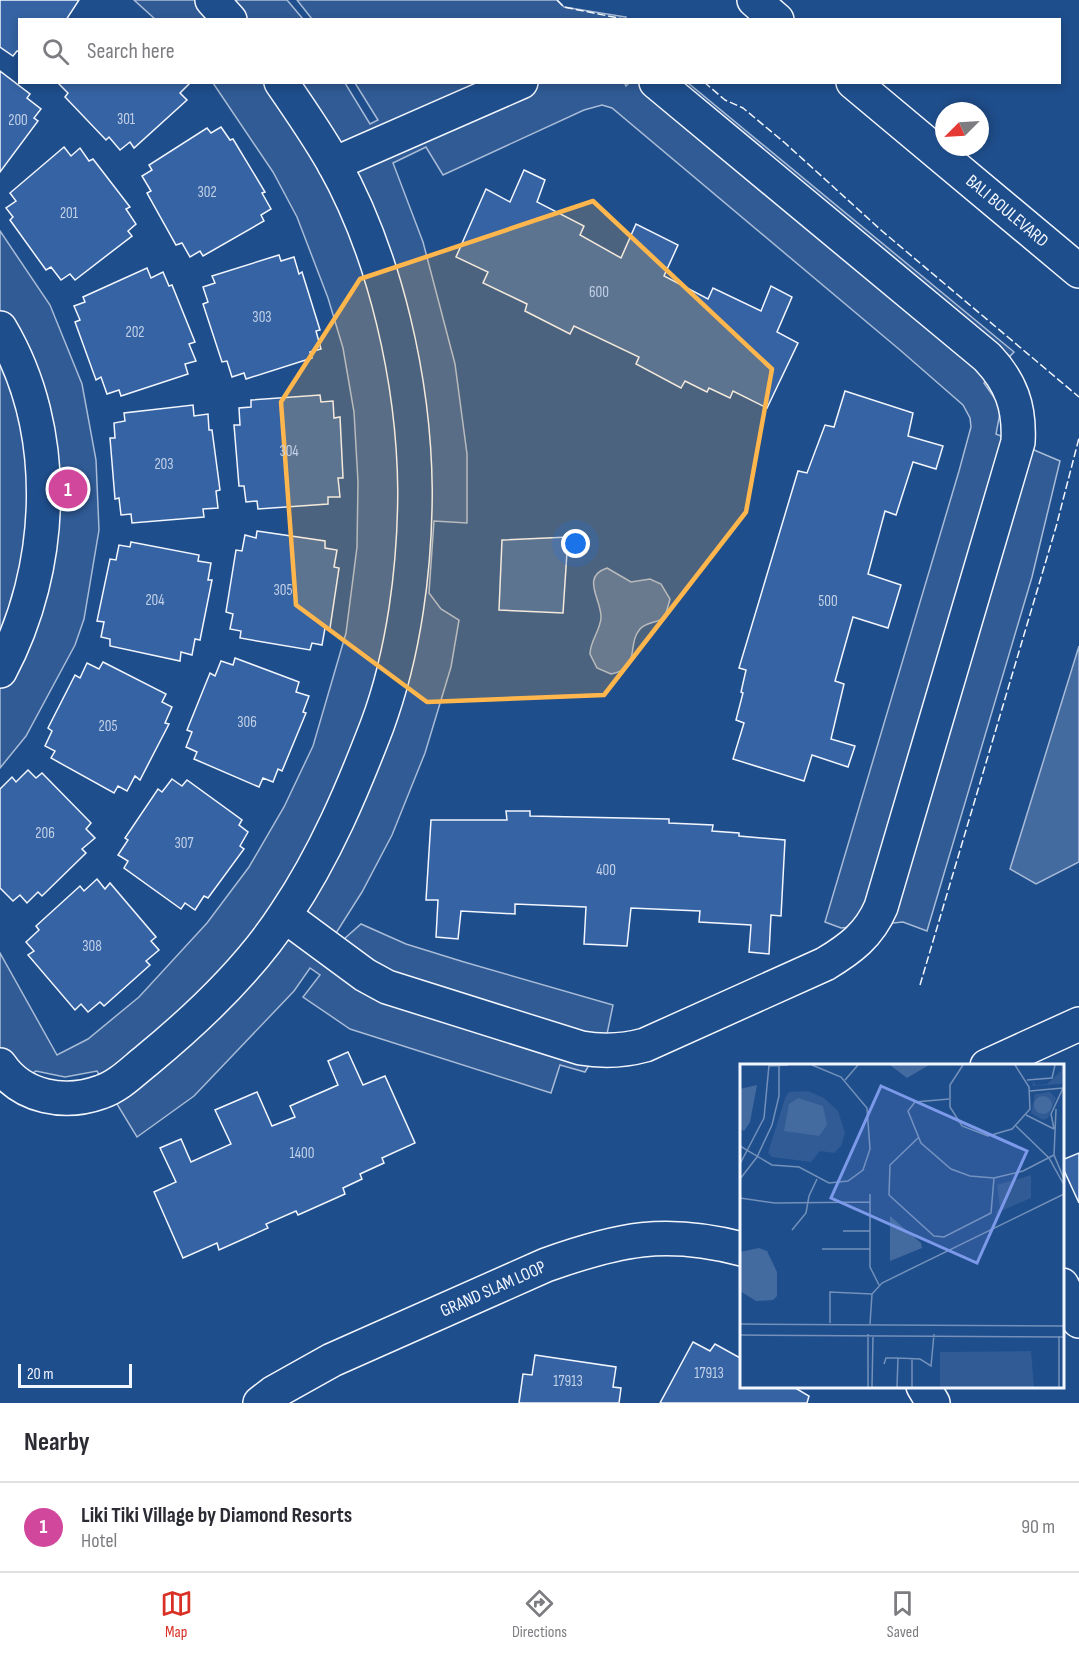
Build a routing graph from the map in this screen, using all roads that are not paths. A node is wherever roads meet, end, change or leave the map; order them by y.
1 (212, 0) edge
2 (754, 0) edge
3 (228, 18) edge
4 (775, 18) edge
5 (282, 84) edge
6 (516, 84) edge
7 (658, 84) edge
8 (855, 84) edge
9 (334, 164) junction
10 (1079, 271) edge
11 (0, 328) edge
12 (0, 671) edge
13 (285, 915) junction
14 (1079, 1024) edge
15 (989, 1064) edge
16 (0, 1065) edge
17 (740, 1249) edge
18 (1064, 1289) edge
19 (1079, 1321) edge
20 (924, 1388) edge
21 (260, 1403) edge
22 (933, 1403) edge

1 - 3 street
2 - 4 street
5 - 9 street
6 - 9 street
7 - 13 street
8 - 10 street, BALI BOULEVARD
9 - 13 street
11 - 12 street
13 - 16 street
14 - 15 street
17 - 21 street, GRAND SLAM LOOP
18 - 19 street
20 - 22 street

